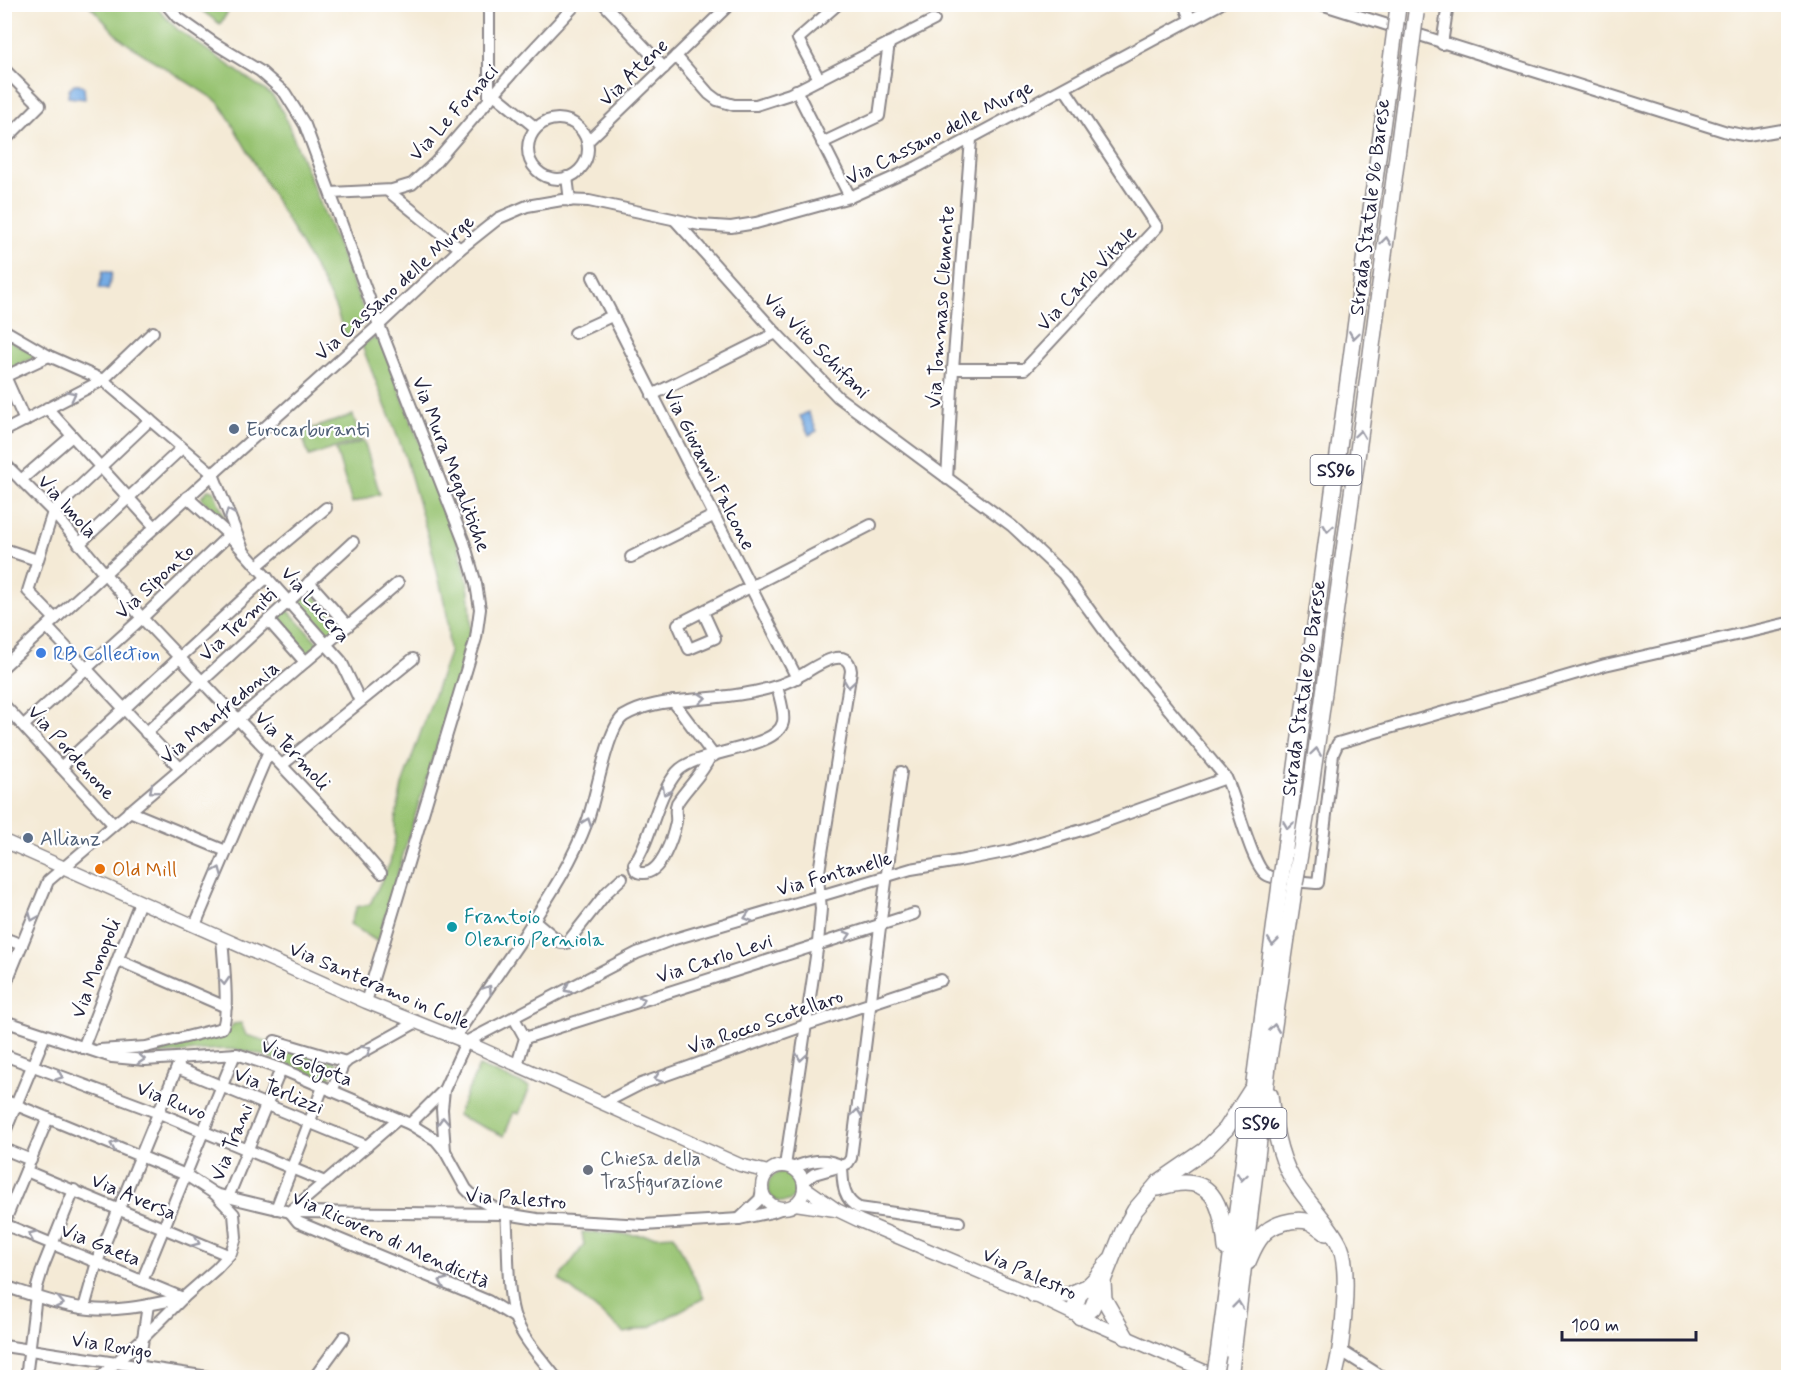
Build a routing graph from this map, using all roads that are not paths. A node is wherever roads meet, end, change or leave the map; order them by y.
1 (166, 4) edge
2 (489, 4) edge
3 (576, 4) edge
4 (604, 4) edge
5 (730, 4) edge
6 (838, 4) edge
7 (1184, 4) edge
8 (1220, 4) edge
9 (1321, 4) edge
10 (1448, 4) edge
11 (1399, 6) edge
12 (1416, 9) edge
13 (1190, 19) junction
14 (934, 20) dead end
15 (889, 43) junction
16 (1442, 44) junction
17 (676, 56) junction
18 (664, 68) junction
19 (4, 69) edge
20 (819, 79) junction
21 (1065, 89) junction
22 (796, 90) junction
23 (491, 97) junction
24 (536, 128) junction
25 (1788, 129) edge
26 (971, 139) junction
27 (4, 141) edge
28 (587, 142) junction
29 (822, 143) junction
30 (567, 177) junction
31 (388, 190) junction
32 (330, 193) junction
33 (850, 197) junction
34 (570, 201) junction
35 (675, 220) junction
36 (460, 249) junction
37 (593, 277) dead end
38 (612, 316) junction
39 (379, 325) junction
40 (4, 330) edge
41 (153, 332) dead end
42 (575, 333) dead end
43 (776, 333) junction
44 (49, 356) junction
45 (953, 369) junction
46 (5, 376) edge
47 (103, 380) junction
48 (652, 395) junction
49 (47, 408) junction
50 (150, 420) junction
51 (25, 421) junction
52 (4, 431) edge
53 (72, 436) junction
54 (182, 448) junction
55 (4, 463) edge
56 (101, 467) junction
57 (213, 474) junction
58 (947, 479) junction
59 (21, 480) junction
60 (128, 497) junction
61 (187, 498) junction
62 (326, 508) dead end
63 (53, 512) junction
64 (713, 516) junction
65 (871, 525) dead end
66 (155, 527) junction
67 (229, 535) junction
68 (353, 542) dead end
69 (79, 544) junction
70 (4, 549) edge
71 (244, 552) junction
72 (631, 558) dead end
73 (37, 560) junction
74 (257, 566) junction
75 (105, 573) junction
76 (267, 577) junction
77 (309, 582) junction
78 (399, 583) dead end
79 (750, 587) junction
80 (288, 601) junction
81 (703, 612) dead end
82 (142, 618) junction
83 (268, 620) junction
84 (51, 623) junction
85 (1788, 623) edge
86 (348, 626) junction
87 (326, 644) junction
88 (10, 654) edge
89 (180, 657) junction
90 (413, 659) dead end
91 (305, 662) junction
92 (4, 666) edge
93 (87, 668) junction
94 (796, 678) junction
95 (202, 681) junction
96 (777, 686) junction
97 (360, 701) junction
98 (673, 701) junction
99 (4, 705) edge
100 (123, 708) junction
101 (238, 718) junction
102 (24, 725) junction
103 (146, 733) junction
104 (269, 752) junction
105 (712, 756) junction
106 (282, 765) junction
107 (61, 767) junction
108 (180, 768) junction
109 (901, 772) dead end
110 (1226, 778) junction
111 (129, 811) junction
112 (113, 824) junction
113 (4, 842) edge
114 (226, 851) junction
115 (62, 868) junction
116 (636, 868) junction
117 (381, 873) dead end
118 (885, 877) junction
119 (1289, 878) junction
120 (820, 895) junction
121 (140, 902) junction
122 (915, 914) dead end
123 (534, 920) junction
124 (195, 925) junction
125 (880, 925) junction
126 (4, 938) edge
127 (222, 938) junction
128 (818, 943) junction
129 (22, 945) junction
130 (118, 960) junction
131 (941, 980) dead end
132 (4, 988) edge
133 (366, 1002) junction
134 (872, 1002) junction
135 (226, 1007) junction
136 (514, 1018) junction
137 (4, 1021) edge
138 (417, 1022) junction
139 (806, 1025) junction
140 (45, 1035) junction
141 (525, 1038) junction
142 (460, 1040) junction
143 (274, 1041) dead end
144 (88, 1049) junction
145 (235, 1054) junction
146 (4, 1055) edge
147 (346, 1062) junction
148 (179, 1063) junction
149 (32, 1065) junction
150 (517, 1065) junction
151 (1268, 1066) junction
152 (281, 1069) junction
153 (1254, 1085) junction
154 (222, 1087) junction
155 (328, 1089) junction
156 (444, 1090) junction
157 (4, 1100) edge
158 (604, 1103) junction
159 (17, 1105) junction
160 (266, 1105) junction
161 (159, 1113) junction
162 (48, 1118) junction
163 (398, 1119) junction
164 (309, 1122) junction
165 (410, 1124) junction
166 (204, 1131) junction
167 (4, 1134) edge
168 (367, 1146) junction
169 (4, 1149) edge
170 (247, 1150) junction
171 (445, 1151) junction
172 (141, 1156) junction
173 (28, 1165) junction
174 (740, 1165) junction
175 (842, 1166) junction
176 (788, 1167) junction
177 (292, 1168) junction
178 (768, 1172) junction
179 (186, 1175) junction
180 (325, 1182) junction
181 (804, 1184) junction
182 (762, 1189) junction
183 (74, 1191) junction
184 (1150, 1191) junction
185 (221, 1197) junction
186 (9, 1198) edge
187 (789, 1206) junction
188 (119, 1209) junction
189 (276, 1209) junction
190 (837, 1210) junction
191 (290, 1212) junction
192 (506, 1214) junction
193 (739, 1219) junction
194 (960, 1222) dead end
195 (4, 1223) edge
196 (164, 1228) junction
197 (52, 1244) junction
198 (1339, 1244) junction
199 (228, 1255) junction
200 (1110, 1260) junction
201 (97, 1262) junction
202 (1235, 1275) junction
203 (142, 1281) junction
204 (1102, 1281) junction
205 (4, 1286) edge
206 (1087, 1287) junction
207 (1034, 1295) junction
208 (36, 1297) junction
209 (183, 1298) junction
210 (148, 1305) junction
211 (84, 1308) junction
212 (514, 1317) junction
213 (1080, 1317) junction
214 (344, 1337) dead end
215 (1126, 1337) junction
216 (143, 1338) junction
217 (4, 1346) edge
218 (30, 1350) junction
219 (116, 1364) junction
220 (1338, 1368) edge
221 (1231, 1370) edge
222 (138, 1372) edge
223 (1211, 1375) edge
224 (26, 1377) edge
225 (99, 1377) edge
226 (215, 1377) edge
227 (314, 1377) edge
228 (556, 1377) edge
229 (1220, 1377) edge
230 (1384, 1377) edge

1 - 32 street, Via Mura Megalitiche
2 - 23 street
3 - 23 street, Via Le Fornaci
4 - 18 street
5 - 17 street, Via Atene
6 - 20 street
7 - 13 street
8 - 13 street, Via Cassano delle Murge
9 - 16 street
10 - 16 street
11 -> 119 highway, Strada Statale 96 Barese / SS96, bridge
119 -> 12 highway, Strada Statale 96 Barese / SS96, bridge
13 - 21 street, Via Cassano delle Murge
14 - 15 street
15 - 20 street
15 - 29 street
16 - 25 street
17 - 18 street, Via Atene
17 - 22 street
18 - 28 street, Via Atene
19 - 27 street
20 - 22 street
21 - 26 street, Via Cassano delle Murge
21 - 45 street, Via Carlo Vitale
22 - 29 street
23 - 24 street
23 - 31 street, Via Le Fornaci
24 - 28 street
24 - 30 street
26 - 33 street, Via Cassano delle Murge
26 - 45 street, Via Tommaso Clemente
28 - 30 street
29 - 33 street
30 - 34 street
31 - 32 street, Via Le Fornaci
31 - 36 street
32 - 39 street, Via Mura Megalitiche
33 - 35 street, Via Cassano delle Murge
34 - 35 street, Via Cassano delle Murge
34 - 36 street, Via Cassano delle Murge
35 - 43 street, Via Vito Schifani
36 - 39 street, Via Cassano delle Murge
37 - 38 street, Via Giovanni Falcone
38 - 42 street
38 - 48 street, Via Giovanni Falcone
39 - 57 street, Via Cassano delle Murge
39 - 133 street, Via Mura Megalitiche
40 - 44 street
41 - 47 street
43 - 48 street
43 - 58 street, Via Vito Schifani
44 - 46 street
44 - 47 street
45 - 58 street, Via Tommaso Clemente
46 - 51 street
49 -> 47 street
47 - 50 street
48 - 64 street, Via Giovanni Falcone
49 - 51 street
49 - 53 street
50 - 54 street
50 - 56 street
51 - 52 street
53 - 56 street
53 - 59 street
54 - 57 street
54 - 60 street
55 - 59 street, Via Imola
56 - 60 street
56 - 63 street
57 - 61 street, Via Cassano delle Murge
71 -> 57 street, Via Lucera
58 - 110 street, Via Vito Schifani
59 - 63 street, Via Imola
60 - 66 street
60 - 69 street
61 - 66 street, Via Cassano delle Murge
61 - 67 street, Via Lucera
62 - 74 street, Via Lucera
63 - 69 street, Via Imola
63 - 73 street
64 - 72 street
64 - 79 street, Via Giovanni Falcone
65 - 79 street
66 - 75 street, Via Cassano delle Murge
67 - 71 street, Via Lucera
67 - 82 street, Via Siponto
68 - 77 street, Via Tremiti
69 - 75 street, Via Imola
70 - 73 street
71 - 74 street, Via Lucera
73 - 84 street
74 - 76 street, Via Lucera
75 - 82 street, Via Termoli
75 - 84 street, Via Cassano delle Murge
76 - 80 street, Via Lucera
76 - 89 street
77 - 80 street, Via Tremiti
77 - 86 street, Via Lucera
78 - 86 street, Via Manfredonia
79 - 81 street
79 - 94 street, Via Giovanni Falcone
80 - 83 street, Via Tremiti
80 - 87 street, Via Lucera
82 - 89 street, Via Termoli
82 - 93 street, Via Siponto
83 - 91 street
83 - 95 street, Via Tremiti
84 - 88 street, Via Cassano delle Murge
84 - 93 street
85 - 110 street, Via Vito Schifani
86 - 87 street, Via Manfredonia
87 - 91 street, Via Manfredonia
87 - 97 street, Via Lucera
88 - 92 street, Via Cassano delle Murge
89 - 95 street, Via Termoli
89 - 100 street
90 - 97 street
91 - 101 street, Via Manfredonia
93 - 100 street
93 - 102 street, Via Siponto
94 - 96 street
94 -> 120 street
95 - 101 street, Via Termoli
95 - 103 street, Via Tremiti
98 -> 96 street
96 - 105 street
97 - 106 street
98 - 105 street
123 -> 98 street
99 - 102 street, Via Pordenone
100 - 103 street
100 - 107 street
101 - 104 street, Via Termoli
101 - 108 street, Via Manfredonia
102 - 107 street, Via Pordenone
103 - 108 street
104 - 106 street, Via Termoli
104 - 114 street
105 -> 116 street
105 - 116 street
106 - 117 street, Via Termoli
107 - 112 street, Via Pordenone
108 -> 111 street, Via Manfredonia
109 - 118 street
110 - 118 street, Via Fontanelle
111 - 112 street, Via Manfredonia
111 - 114 street
112 - 115 street, Via Manfredonia
113 - 115 main road, Via Santeramo in Colle
124 -> 114 street
115 - 121 main road, Via Santeramo in Colle
115 -> 129 street, Via Manfredonia
116 - 123 street
118 - 120 street, Via Fontanelle
118 - 125 street
151 -> 119 highway, Strada Statale 96 Barese / SS96
119 -> 153 highway, Strada Statale 96 Barese / SS96
120 - 128 street
120 -> 136 street, Via Fontanelle
121 - 124 main road, Via Santeramo in Colle
121 - 130 street, Via Monopoli
122 - 125 street, Via Carlo Levi
142 -> 123 street
124 - 127 main road, Via Santeramo in Colle
128 -> 125 street, Via Carlo Levi
125 - 134 street
126 - 129 street
127 - 133 main road, Via Santeramo in Colle
127 -> 135 street
128 - 139 street
141 -> 128 street, Via Carlo Levi
129 - 132 street, Via Manfredonia
130 - 135 street
130 - 144 street, Via Monopoli
131 - 134 street, Via Rocco Scotellaro
133 - 138 main road, Via Santeramo in Colle
134 - 139 street, Via Rocco Scotellaro
175 -> 134 street
135 - 144 street, Via Golgota
136 - 141 street
136 - 142 street, Via Fontanelle
137 - 140 street, Via Golgota
138 - 142 main road, Via Santeramo in Colle
147 -> 138 street
139 -> 158 street, Via Rocco Scotellaro
139 -> 176 street
140 - 144 street, Via Golgota
140 - 149 street
141 - 150 street
142 - 150 main road, Via Santeramo in Colle
142 - 156 street
143 - 147 street
144 -> 148 street, Via Golgota
145 - 148 street, Via Golgota
145 - 152 street, Via Golgota
145 - 154 street
146 - 149 street, Via Ruvo
147 - 155 street
148 - 154 street, Via Terlizzi
148 - 161 street
149 - 159 street
149 -> 161 street, Via Ruvo
150 - 158 main road, Via Santeramo in Colle
151 - 198 highway
151 - 202 highway, Strada Statale 96 Barese / SS96
152 - 155 street, Via Golgota
152 - 160 street, Via Trani
153 - 184 highway
153 -> 202 highway, Strada Statale 96 Barese / SS96
154 - 160 street, Via Terlizzi
154 - 166 street
155 - 163 street, Via Golgota
155 - 164 street
156 - 165 street
171 -> 156 street
157 - 159 street, Via Ricovero di Mendicità
158 - 174 main road, Via Santeramo in Colle
159 - 162 street, Via Ricovero di Mendicità
159 - 167 street
160 - 164 street, Via Terlizzi
160 - 170 street, Via Trani
161 - 166 street, Via Ruvo
161 - 172 street
172 -> 162 street, Via Ricovero di Mendicità
162 - 173 street
163 - 165 street, Via Golgota
163 - 168 street
164 - 168 street, Via Terlizzi
164 - 177 street
165 - 171 street, Via Golgota
166 - 170 street, Via Ruvo
166 - 179 street
168 - 180 street
169 - 173 street, Via Aversa
170 - 177 street, Via Ruvo
170 - 185 street, Via Trani
171 - 192 street
172 - 179 street, Via Ricovero di Mendicità
172 - 188 street
173 - 183 street, Via Aversa
173 - 186 street
174 - 178 main road
174 - 182 main road
175 - 176 street
175 - 181 street
175 - 194 street
176 - 178 main road
176 - 181 main road
177 - 180 street, Via Ruvo
177 - 189 street
178 - 182 main road
179 - 185 street, Via Ricovero di Mendicità
179 - 196 street
180 - 191 street
181 - 187 main road
181 - 190 main road, Via Palestro
182 - 187 main road
182 - 193 street
183 - 188 street, Via Aversa
183 - 197 street
184 - 200 highway
184 - 202 highway
185 - 189 street, Via Ricovero di Mendicità
185 - 199 street
186 - 195 street
187 - 190 main road, Via Palestro
187 - 193 street, Via Palestro
188 - 196 street, Via Aversa
188 - 201 street
189 - 191 street, Via Ricovero di Mendicità
190 - 207 main road, Via Palestro
191 - 192 street, Via Palestro
212 -> 191 street, Via Ricovero di Mendicità
192 - 193 street, Via Palestro
192 - 212 street
197 -> 195 street, Via Gaeta
196 -> 199 street, Via Aversa
196 - 203 street
197 - 201 street, Via Gaeta
197 - 208 street
198 - 202 highway
198 - 220 highway
199 - 209 street
200 - 204 highway
200 - 206 highway
201 - 203 street, Via Gaeta
201 - 211 street
221 -> 202 highway, Strada Statale 96 Barese / SS96
202 - 223 highway, Strada Statale 96 Barese / SS96, bridge
203 - 209 street, Via Gaeta
204 - 213 highway
204 - 215 highway
205 - 208 street
206 - 207 highway
206 - 213 highway
207 - 213 main road, Via Palestro
208 -> 211 street
208 - 218 street
209 - 210 street
209 - 216 street
210 - 211 street
210 - 216 street
212 - 228 street
213 - 215 main road, Via Palestro
214 - 227 street
215 - 223 main road, Via Palestro
216 - 219 street
216 - 222 street
217 - 218 street, Via Rovigo
218 - 219 street, Via Rovigo
218 - 224 street
219 - 222 street, Via Rovigo
219 - 225 street
220 - 230 street
222 - 226 street, Via Rovigo
223 - 229 main road, Via Palestro

